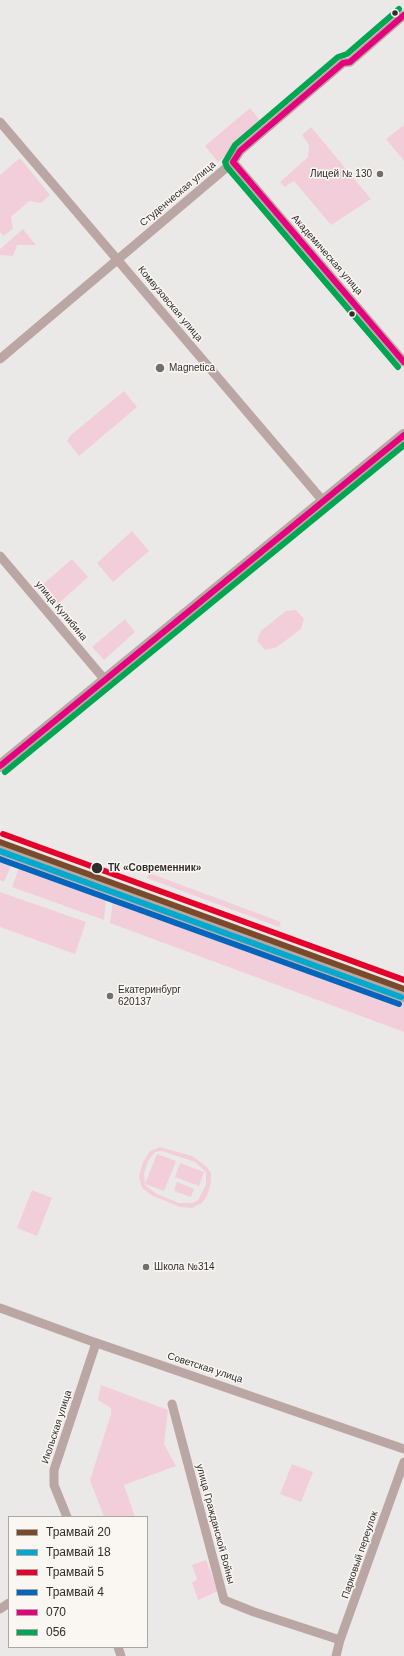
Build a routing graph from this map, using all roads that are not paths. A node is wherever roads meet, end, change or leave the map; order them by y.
1 (404, 15) edge
2 (0, 122) edge
3 (233, 162) junction
4 (117, 259) junction
5 (0, 359) edge
6 (404, 362) edge
7 (404, 434) edge
8 (323, 501) junction
9 (0, 556) edge
10 (105, 680) junction
11 (0, 766) edge
12 (0, 849) edge
13 (404, 996) edge
14 (0, 1308) edge
15 (96, 1343) junction
16 (172, 1404) dead end
17 (404, 1449) edge
18 (404, 1462) edge
19 (67, 1516) edge
20 (8, 1604) edge
21 (0, 1610) edge
22 (340, 1640) junction
23 (336, 1656) edge

1 - 3 street, Студенческая улица
2 - 4 street, Комвузовская улица
3 - 4 street, Студенческая улица
3 - 6 street, Академическая улица
4 - 5 street, Студенческая улица
4 - 8 street, Комвузовская улица
7 - 8 main road
8 - 10 main road
9 - 10 street, улица Кулибина
10 - 11 main road
12 - 13 main road
14 - 15 street, Советская улица
15 - 17 street, Советская улица
15 - 19 street, Июльская улица
16 - 22 street, улица Гражданской Войны
18 - 22 street, Парковый переулок
20 - 21 street
22 - 23 street, Парковый переулок

